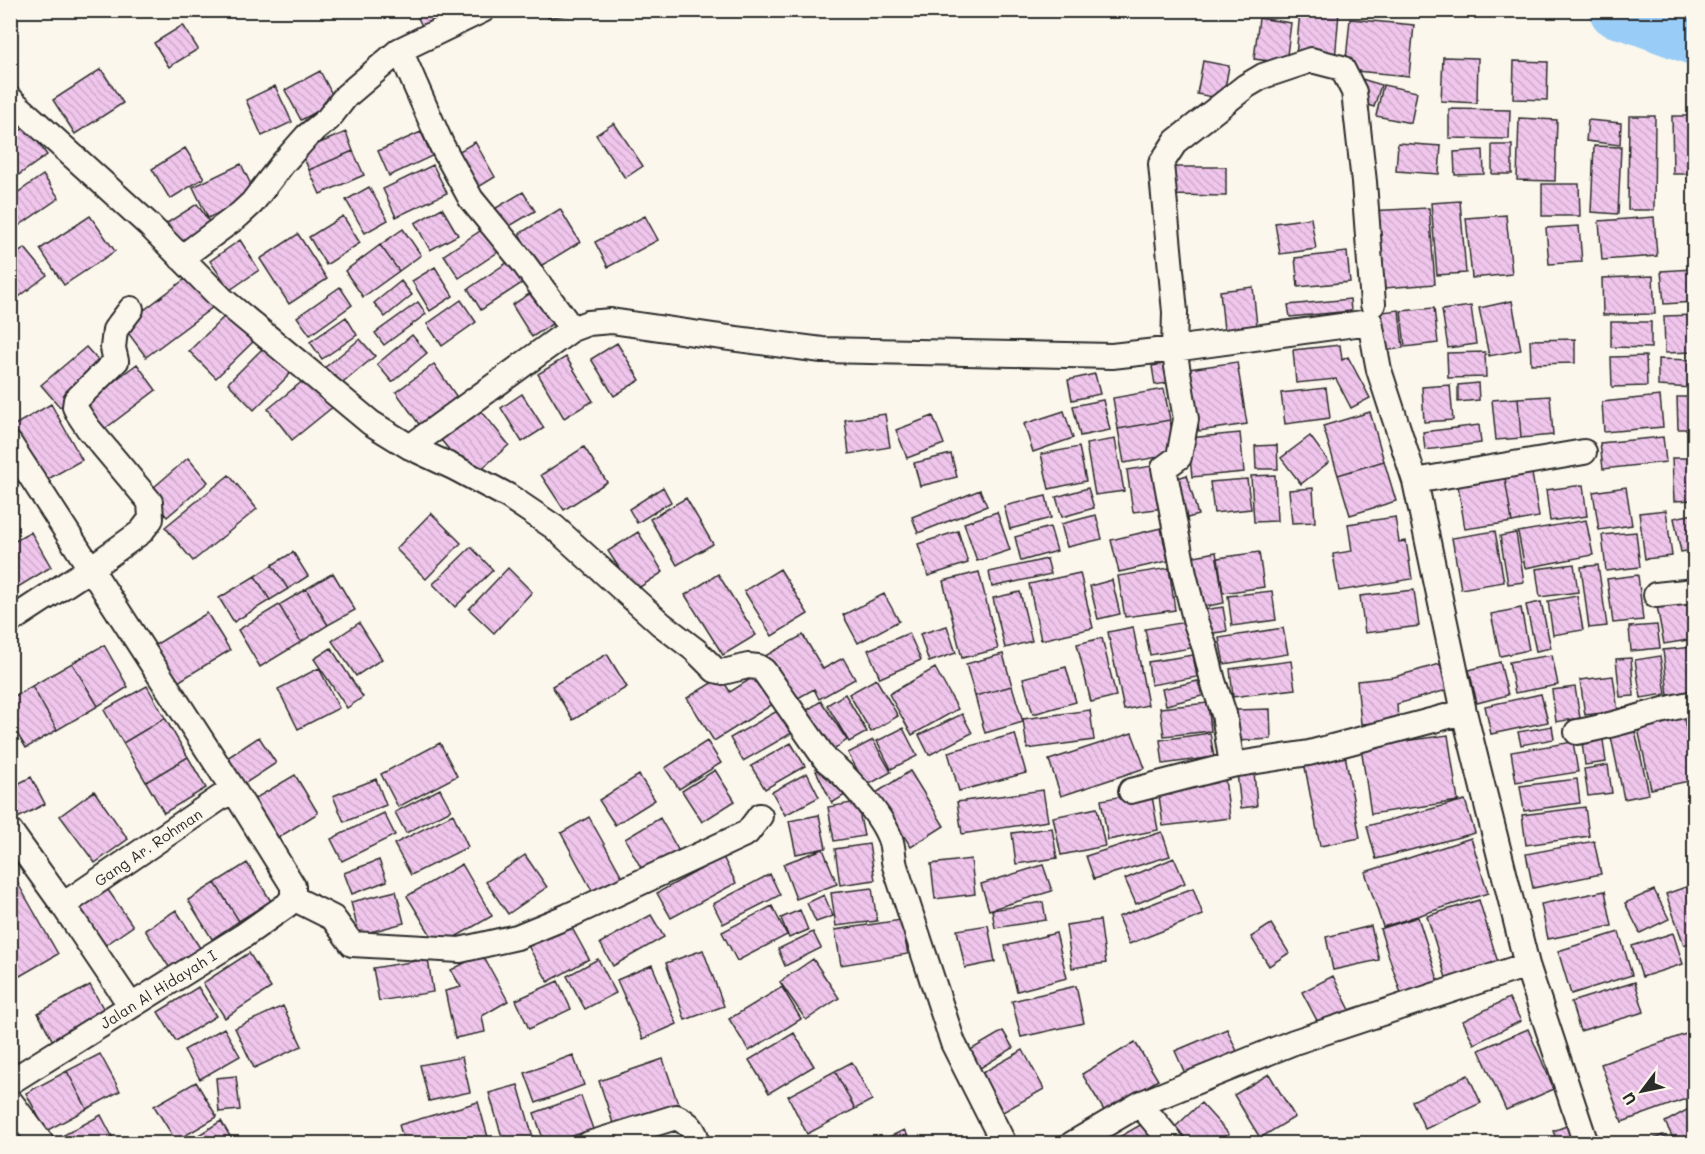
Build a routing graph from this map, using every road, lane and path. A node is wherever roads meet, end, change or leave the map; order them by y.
1 (483, 10) edge
2 (400, 50) junction
3 (10, 99) edge
4 (181, 258) junction
5 (1372, 304) dead end
6 (130, 309) dead end
7 (573, 329) junction
8 (1174, 349) junction
9 (10, 444) edge
10 (410, 447) junction
11 (1584, 452) dead end
12 (18, 472) edge
13 (1415, 481) junction
14 (91, 568) junction
15 (1695, 591) edge
16 (1656, 595) dead end
17 (10, 621) edge
18 (1695, 703) edge
19 (1464, 712) junction
20 (1577, 732) dead end
21 (1232, 765) junction
22 (233, 789) junction
23 (1131, 792) dead end
24 (760, 816) dead end
25 (10, 831) edge
26 (293, 892) junction
27 (63, 905) junction
28 (1527, 965) junction
29 (131, 1006) junction
30 (10, 1082) edge
31 (10, 1101) edge
32 (1140, 1104) junction
33 (42, 1143) edge
34 (589, 1143) edge
35 (698, 1143) edge
36 (1004, 1143) edge
37 (1072, 1143) edge
38 (1173, 1143) edge
39 (1586, 1143) edge

1 - 2 street
2 - 4 street
2 - 7 street
3 - 4 street
4 - 10 street
5 - 8 street
6 - 14 street
7 - 8 street
7 - 10 street
8 - 13 street
8 - 21 street
9 - 12 street
10 - 36 street
11 - 13 street
12 - 14 street
13 - 19 street
14 - 17 street
14 - 22 street
15 - 16 street
18 - 20 street
19 - 21 street
19 - 28 street
21 - 23 street
22 - 26 street
22 - 27 street, Gang Ar. Rohman
24 - 26 street
25 - 27 street
26 - 29 street, Jalan Al Hidayah I
27 - 29 street
28 - 32 street
28 - 39 street
29 - 30 street, Jalan Al Hidayah I
31 - 33 street
32 - 37 street
32 - 38 street
34 - 35 street

